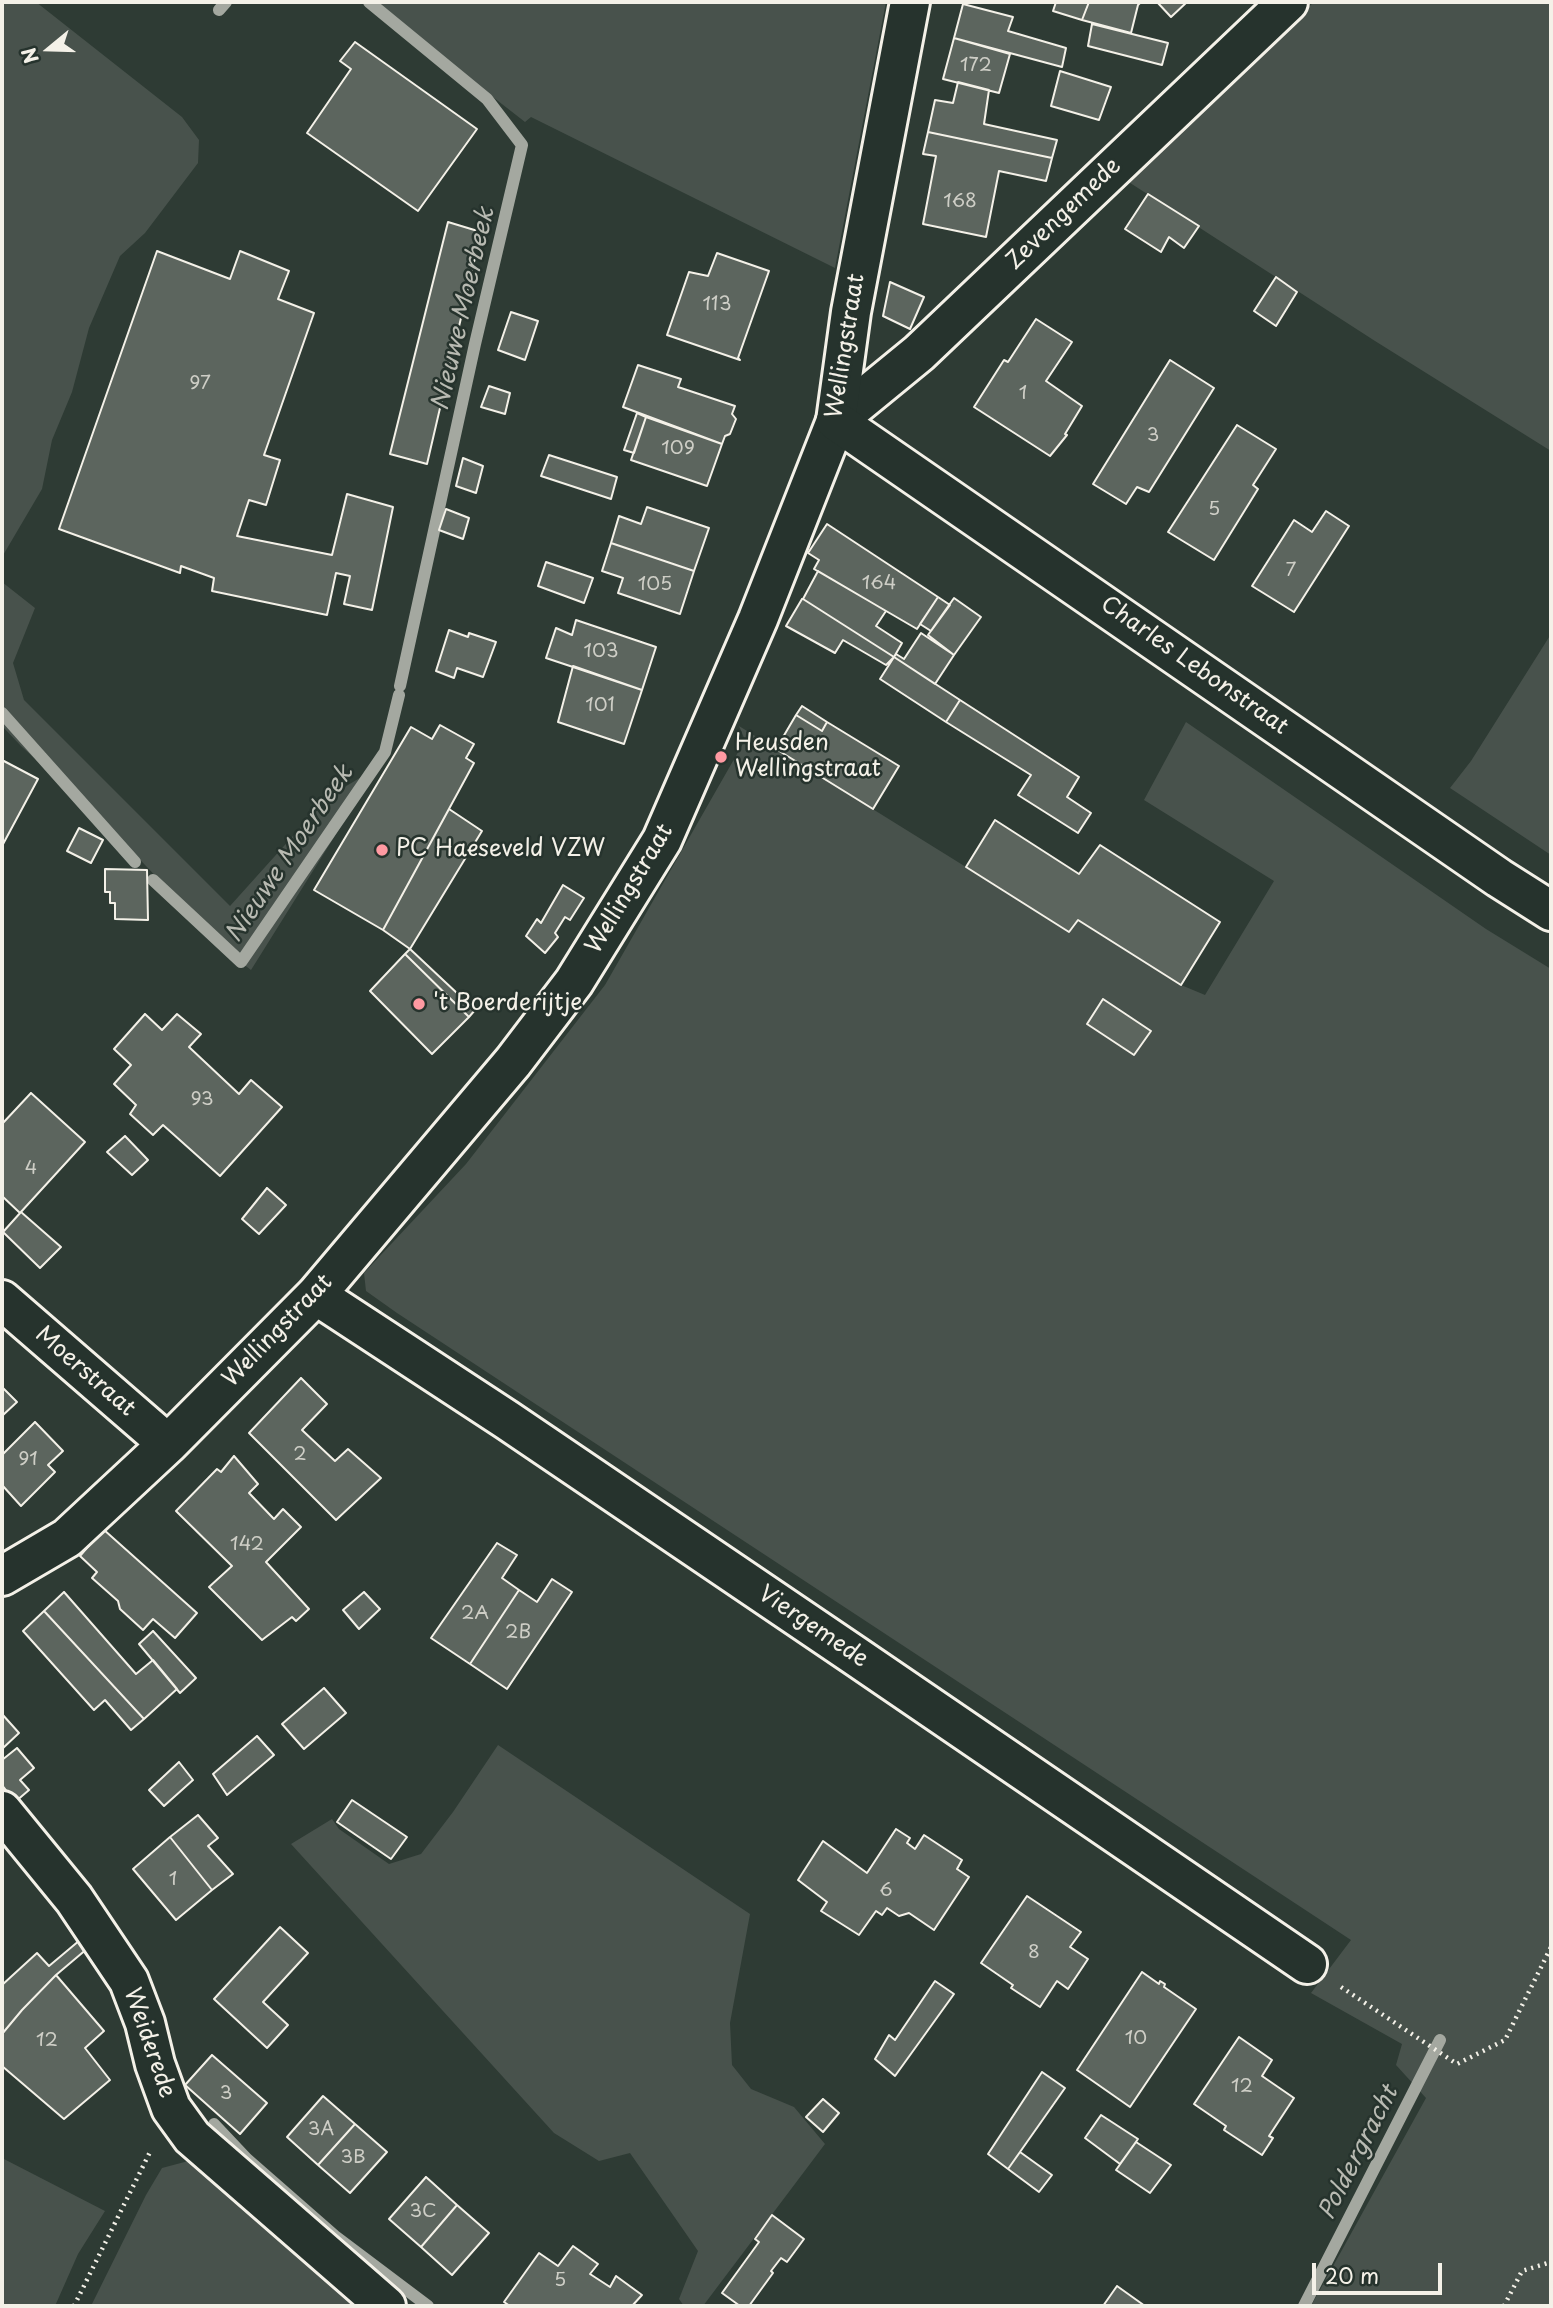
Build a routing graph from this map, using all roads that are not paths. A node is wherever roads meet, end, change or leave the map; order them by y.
1 (910, 2) edge
2 (1288, 2) edge
3 (836, 421) junction
4 (1551, 911) edge
5 (316, 1295) junction
6 (2, 1300) edge
7 (168, 1444) junction
8 (2, 1576) edge
9 (2, 1811) edge
10 (1307, 1964) road end
11 (386, 2306) edge

1 - 3 street, Wellingstraat
2 - 3 street, Zevengemede
3 - 4 street, Charles Lebonstraat
3 - 5 street, Wellingstraat
5 - 7 street, Wellingstraat
5 - 10 street, Viergemede
6 - 7 street, Moerstraat
7 - 8 street, Wellingstraat
9 - 11 street, Weiderede

